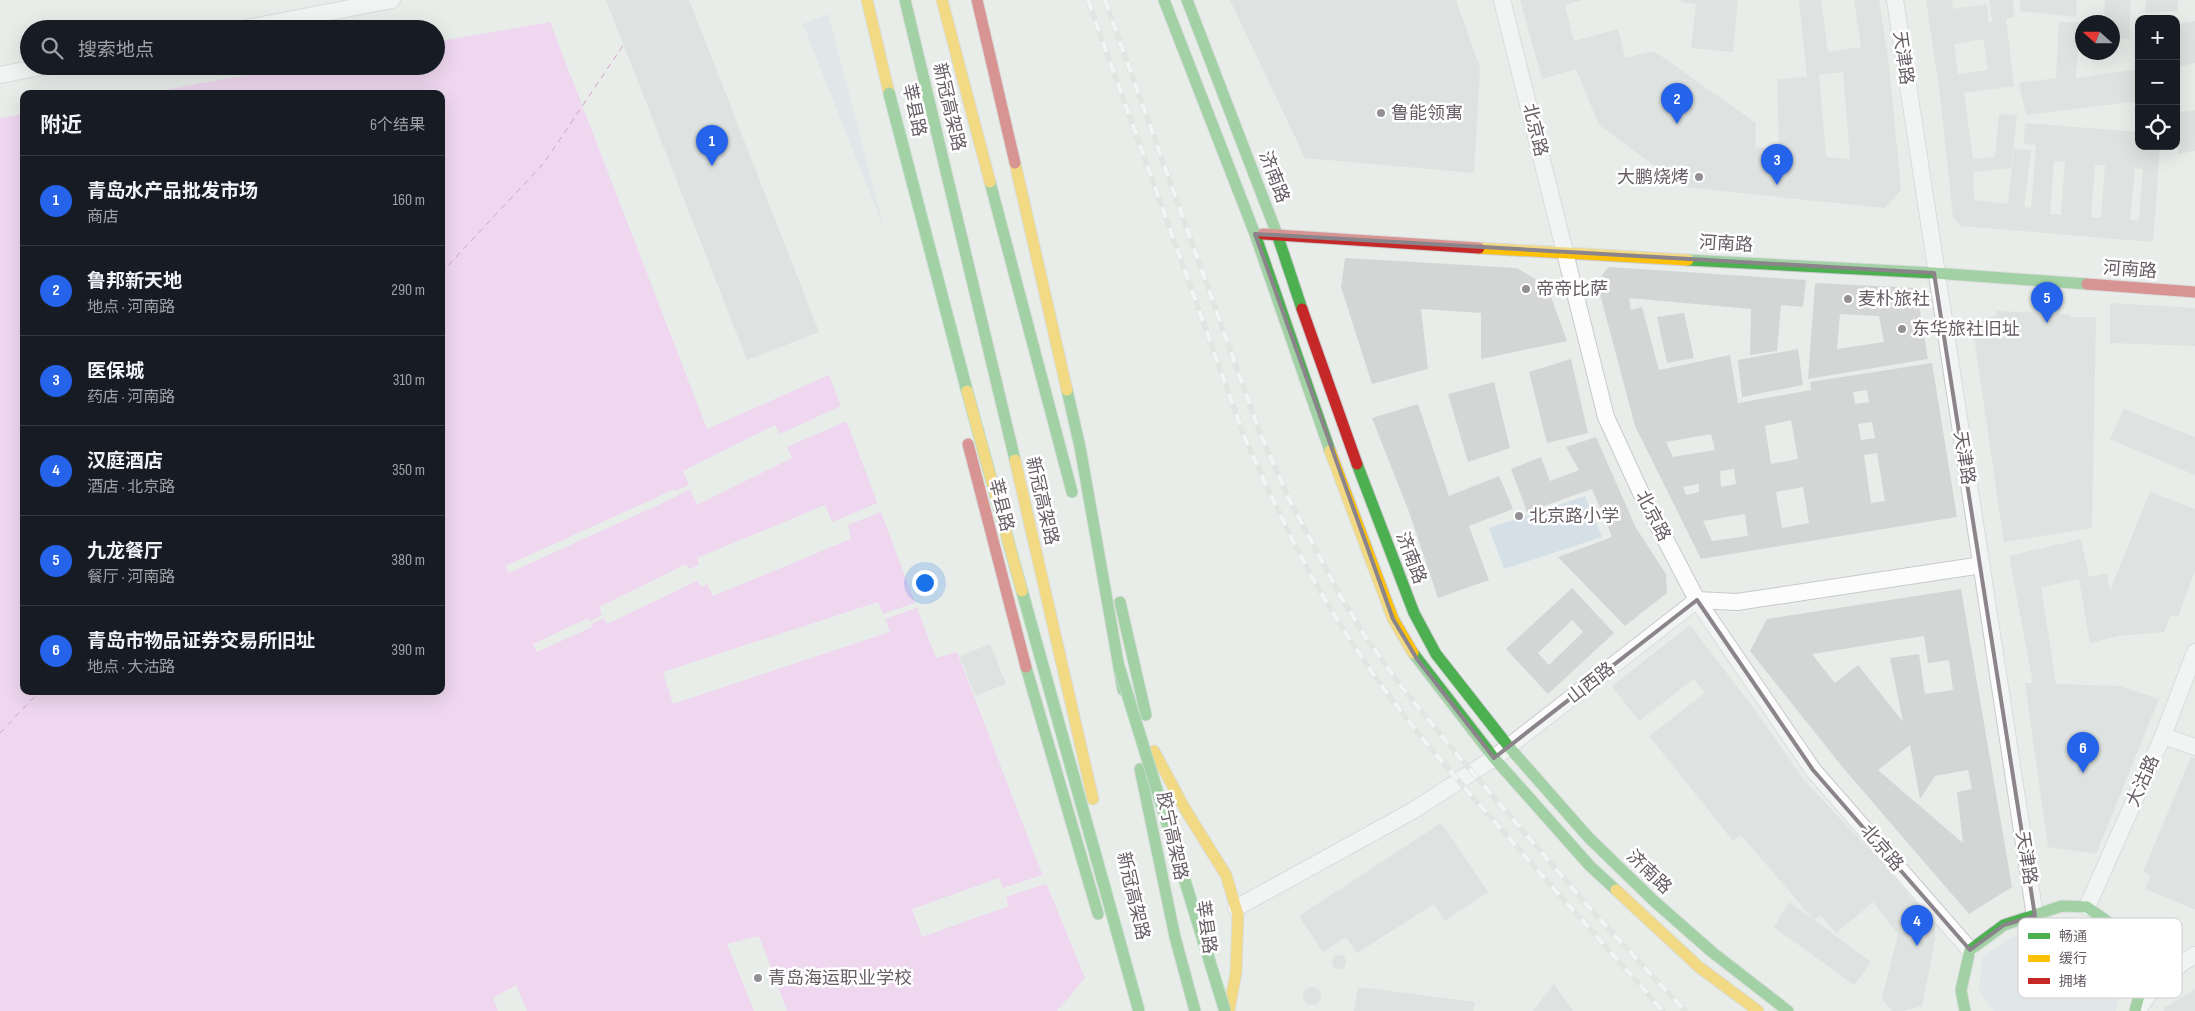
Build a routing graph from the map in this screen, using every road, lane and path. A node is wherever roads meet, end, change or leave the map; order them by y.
1 (392, 0) edge
2 (867, 0) edge
3 (874, 0) edge
4 (905, 0) edge
5 (942, 0) edge
6 (977, 0) edge
7 (981, 0) edge
8 (1164, 0) edge
9 (1187, 0) edge
10 (1502, 0) edge
11 (1895, 0) edge
12 (289, 20) edge
13 (20, 71) edge
14 (0, 75) edge
15 (1255, 234) junction
16 (1277, 234) junction
17 (1566, 253) junction
18 (1934, 273) junction
19 (2195, 292) edge
20 (955, 394) dead end
21 (964, 430) dead end
22 (1076, 505) dead end
23 (1083, 534) dead end
24 (1982, 565) junction
25 (1697, 600) junction
26 (2195, 652) edge
27 (1119, 667) junction
28 (2163, 736) junction
29 (1509, 747) junction
30 (2195, 748) edge
31 (1154, 751) junction
32 (1494, 758) junction
33 (2087, 907) junction
34 (1236, 908) junction
35 (2035, 916) junction
36 (2028, 918) edge
37 (2102, 918) edge
38 (2018, 921) edge
39 (1192, 942) dead end
40 (1970, 950) junction
41 (2195, 955) edge
42 (1194, 962) dead end
43 (2182, 963) edge
44 (1118, 972) junction
45 (1195, 981) junction
46 (1122, 992) dead end
47 (2140, 998) edge
48 (2146, 998) edge
49 (1205, 1004) dead end
50 (1140, 1011) edge
51 (1195, 1011) edge
52 (1225, 1011) edge
53 (1229, 1011) edge
54 (1758, 1011) edge
55 (1788, 1011) edge
56 (1965, 1011) edge
57 (2137, 1011) edge

1 - 12 street
2 - 50 main road, bridge
3 - 20 main road, 莘县路
4 - 50 main road, 新冠高架路, bridge
5 - 22 main road, 新冠高架路
6 - 27 main road
7 - 31 main road, 莘县路
8 - 15 main road, 济南路
9 - 16 main road, 济南路
10 - 17 street, 北京路
11 - 18 street, 天津路
13 - 14 street
15 - 16 main road, 河南路
15 - 32 main road, 济南路
16 - 17 main road, 河南路
16 - 29 main road, 济南路
17 - 18 main road, 河南路
17 - 25 street, 北京路
18 - 19 main road, 河南路
18 - 24 street, 天津路
21 - 44 main road, 莘县路
23 - 27 main road, 新冠高架路
24 - 25 street
24 - 35 street, 天津路
25 - 29 street, 山西路
25 - 40 street, 北京路
26 - 28 street, 大沽路
27 - 51 main road, 胶宁高架路, bridge
27 - 52 main road, bridge
28 - 30 street
28 - 33 street, 大沽路
29 - 32 street, 山西路
29 - 55 main road, 济南路
31 - 34 main road
31 - 39 main road, 莘县路
32 - 34 street, 山西路
32 - 54 main road, 济南路
33 - 35 main road
33 - 37 main road
34 - 53 main road
35 - 36 main road
38 - 40 main road
40 - 56 main road
41 - 43 street
42 - 45 main road, 莘县路
44 - 46 main road, 莘县路
44 - 50 main road
45 - 49 main road
45 - 51 main road, 莘县路
47 - 57 main road
48 - 57 street

